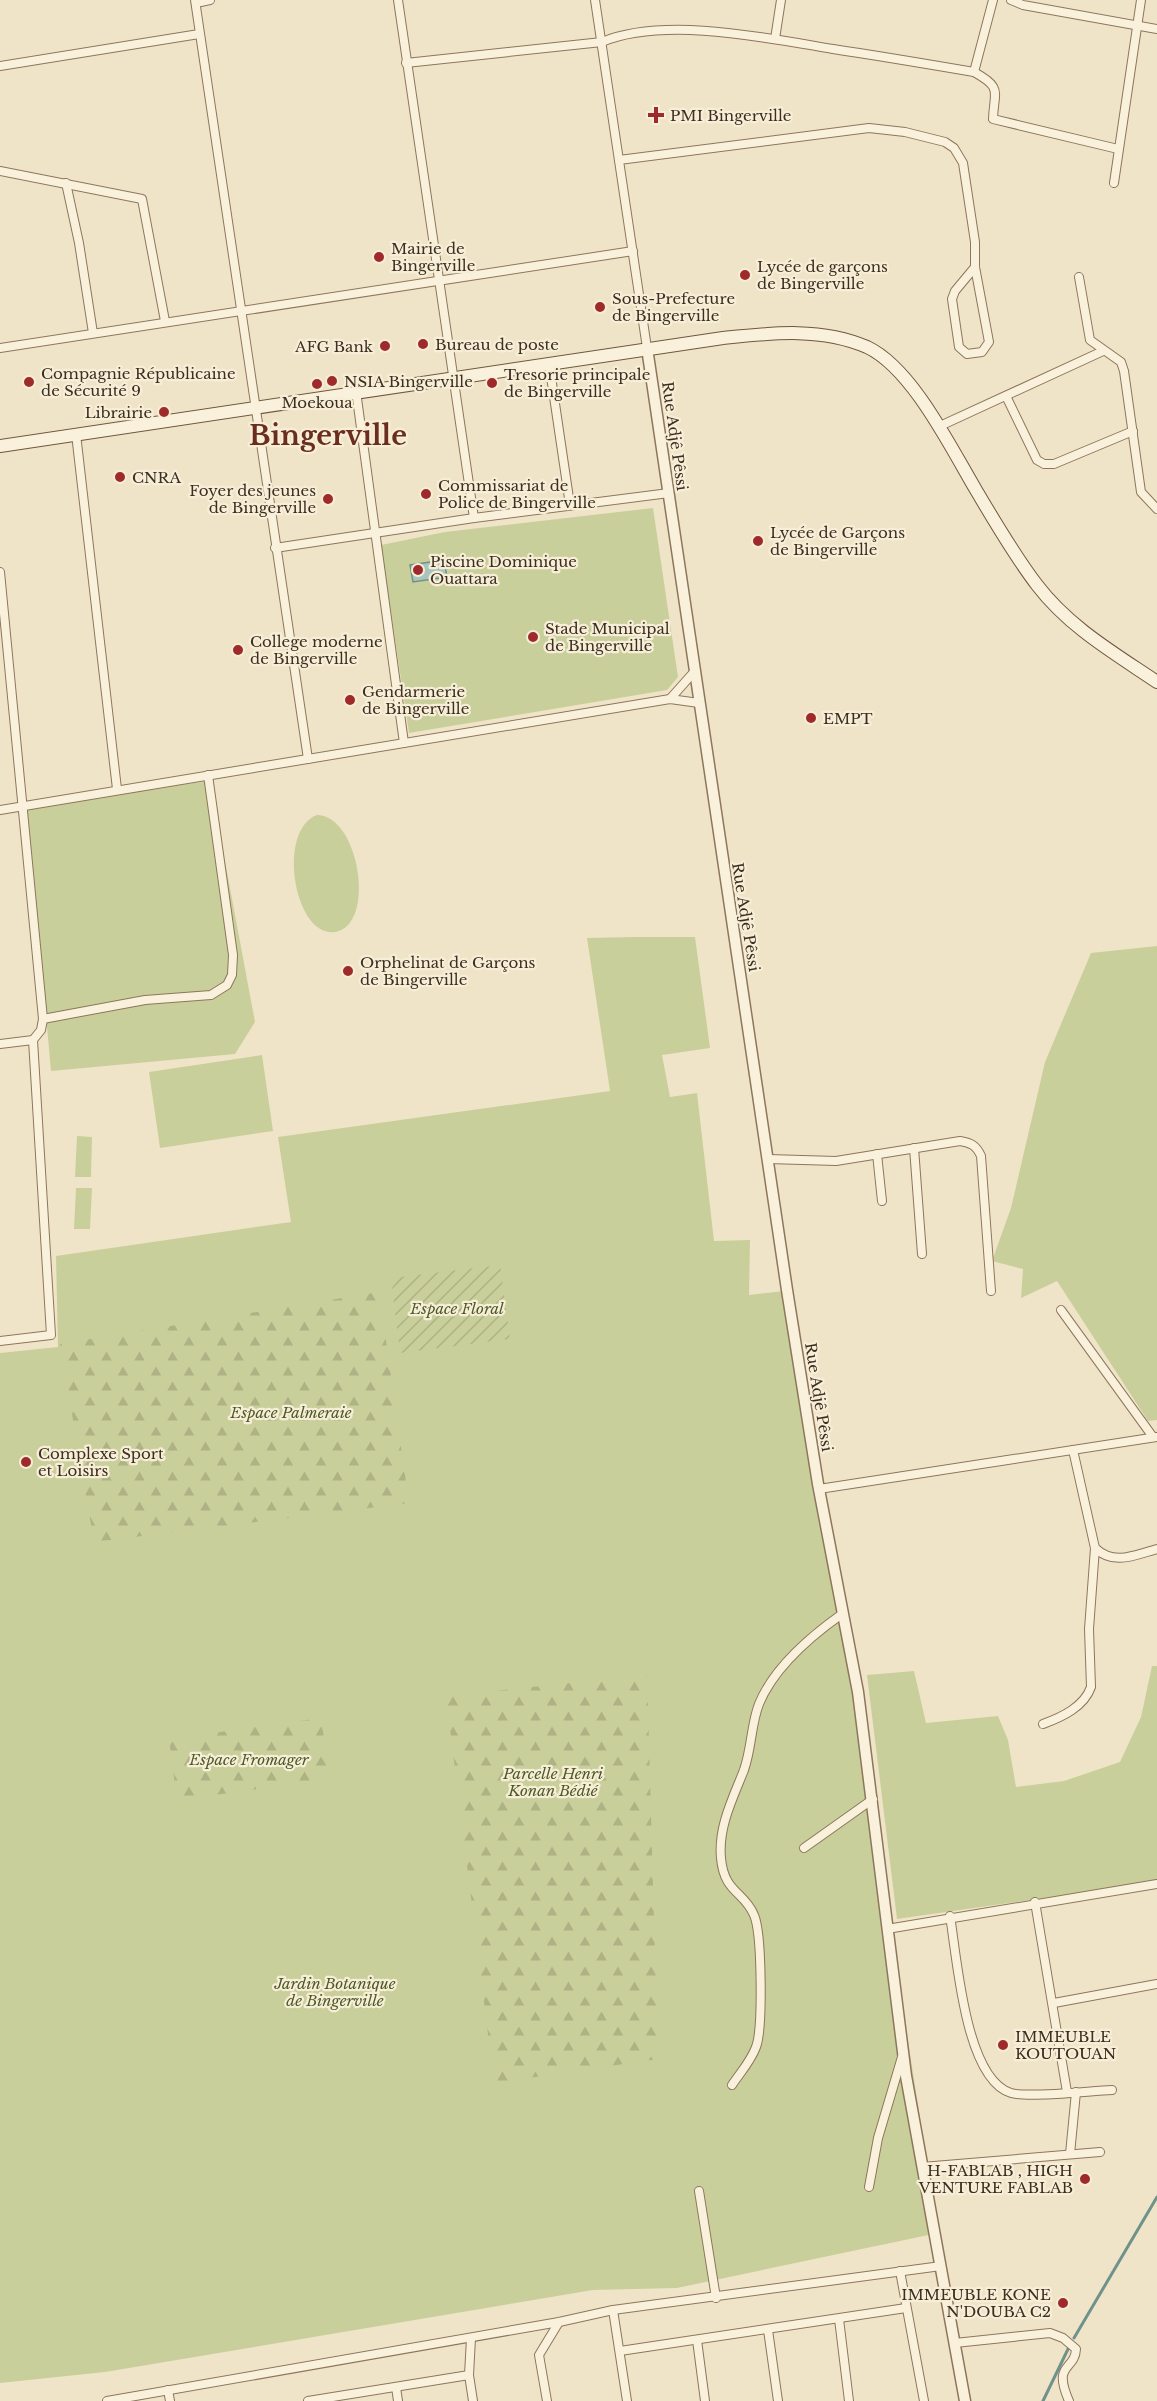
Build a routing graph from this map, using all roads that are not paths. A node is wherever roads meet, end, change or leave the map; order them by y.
1 (210, 0) edge
2 (398, 0) edge
3 (595, 0) edge
4 (781, 0) edge
5 (993, 0) edge
6 (1011, 0) edge
7 (1141, 0) edge
8 (196, 2) edge
9 (1136, 24) junction
10 (1157, 29) edge
11 (199, 34) junction
12 (775, 39) junction
13 (602, 42) junction
14 (406, 63) junction
15 (0, 66) edge
16 (974, 72) junction
17 (1118, 149) junction
18 (619, 160) junction
19 (0, 171) edge
20 (66, 183) junction
21 (1114, 183) dead end
22 (633, 251) junction
23 (975, 267) junction
24 (1079, 277) dead end
25 (438, 281) junction
26 (240, 309) junction
27 (165, 321) junction
28 (93, 333) junction
29 (0, 348) edge
30 (647, 348) junction
31 (1103, 351) junction
32 (549, 363) junction
33 (453, 377) junction
34 (356, 391) junction
35 (1006, 396) junction
36 (254, 406) junction
37 (940, 426) junction
38 (1133, 431) junction
39 (76, 434) junction
40 (0, 446) edge
41 (669, 493) junction
42 (570, 505) junction
43 (1157, 509) edge
44 (474, 518) junction
45 (374, 533) junction
46 (275, 548) junction
47 (0, 572) edge
48 (1, 590) edge
49 (694, 672) junction
50 (1157, 681) edge
51 (670, 699) junction
52 (699, 703) junction
53 (404, 743) junction
54 (308, 759) junction
55 (208, 775) junction
56 (117, 789) junction
57 (23, 807) junction
58 (0, 810) edge
59 (43, 1019) junction
60 (33, 1040) junction
61 (0, 1044) edge
62 (914, 1148) junction
63 (877, 1154) junction
64 (768, 1159) junction
65 (882, 1201) dead end
66 (922, 1254) dead end
67 (991, 1291) dead end
68 (1061, 1310) dead end
69 (0, 1341) edge
70 (1155, 1437) edge
71 (1073, 1450) junction
72 (819, 1489) junction
73 (1095, 1548) junction
74 (1157, 1549) edge
75 (843, 1614) junction
76 (1043, 1724) dead end
77 (873, 1798) junction
78 (804, 1848) dead end
79 (1157, 1884) edge
80 (1035, 1902) junction
81 (950, 1916) junction
82 (887, 1929) junction
83 (1157, 1984) edge
84 (1054, 2002) junction
85 (903, 2054) junction
86 (732, 2085) dead end
87 (1112, 2090) dead end
88 (1072, 2092) junction
89 (1100, 2152) dead end
90 (1070, 2154) junction
91 (922, 2167) junction
92 (869, 2187) dead end
93 (699, 2191) dead end
94 (941, 2266) junction
95 (900, 2271) junction
96 (716, 2298) junction
97 (906, 2307) junction
98 (613, 2310) junction
99 (839, 2319) junction
100 (559, 2322) junction
101 (768, 2330) junction
102 (471, 2338) junction
103 (697, 2340) junction
104 (955, 2343) junction
105 (620, 2350) junction
106 (469, 2375) junction
107 (396, 2387) junction
108 (168, 2390) junction
109 (128, 2399) edge
110 (327, 2400) edge
111 (107, 2401) edge
112 (170, 2401) edge
113 (308, 2401) edge
114 (398, 2401) edge
115 (473, 2401) edge
116 (547, 2401) edge
117 (627, 2401) edge
118 (705, 2401) edge
119 (778, 2401) edge
120 (849, 2401) edge
121 (924, 2401) edge
122 (965, 2401) edge
123 (1069, 2401) edge

1 - 8 street
2 - 14 street
3 - 13 street
4 - 12 street
5 - 16 street
6 - 9 street
7 - 9 street
8 - 11 street
9 - 10 street
9 - 17 street
11 - 15 street
11 - 26 street
12 - 13 street
12 - 16 street
13 - 14 street
13 - 18 street
14 - 25 street
16 - 17 street
17 - 21 street
18 - 22 street
18 - 23 street
19 - 20 street
20 - 27 street
20 - 28 street
22 - 25 street
22 - 30 street
23 - 23 street
24 - 31 street
25 - 26 street
25 - 33 street
26 - 27 street
26 - 36 street
27 - 28 street
28 - 29 street
30 - 32 main road
30 - 37 main road
30 - 41 street, Rue Adjê Pêssi
31 - 35 street
31 - 38 street
32 - 33 main road
32 - 42 street
33 - 34 main road
33 - 44 street
34 - 36 main road
34 - 45 street
35 - 37 street
35 - 38 street
36 - 39 main road
36 - 46 street
37 - 50 main road
38 - 43 street
39 - 40 main road
39 - 56 street
41 - 42 street
41 - 49 street, Rue Adjê Pêssi
42 - 44 street
44 - 45 street
45 - 46 street
45 - 53 street
46 - 54 street
47 - 48 street
48 - 57 street
49 - 51 street
49 - 52 street, Rue Adjê Pêssi
51 - 52 street
51 - 53 street
52 - 64 street, Rue Adjê Pêssi
53 - 54 street
54 - 55 street
55 - 56 street
55 - 59 street
56 - 57 street
57 - 58 street
57 - 59 street
59 - 60 street
60 - 61 street
60 - 69 street
62 - 63 street
62 - 66 street
62 - 67 street
63 - 64 street
63 - 65 street
64 - 72 street, Rue Adjê Pêssi
68 - 70 street
70 - 71 street
71 - 72 street
71 - 73 street
72 - 75 street, Rue Adjê Pêssi
73 - 74 street
73 - 76 street
75 - 77 street, Rue Adjê Pêssi
75 - 86 street
77 - 78 street
77 - 82 street, Rue Adjê Pêssi
79 - 80 street
80 - 81 street
80 - 84 street
81 - 82 street
81 - 88 street
82 - 85 street, Rue Adjê Pêssi
83 - 84 street
84 - 88 street
85 - 91 street, Rue Adjê Pêssi
85 - 92 street
87 - 88 street
88 - 90 street
89 - 90 street
90 - 91 street
91 - 94 street, Rue Adjê Pêssi
93 - 96 street
94 - 95 street
94 - 104 street, Rue Adjê Pêssi
95 - 96 street
95 - 97 street
96 - 98 street
97 - 99 street
97 - 121 street
98 - 100 street
98 - 105 street
99 - 101 street
99 - 120 street
100 - 102 street
100 - 116 street
101 - 103 street
101 - 119 street
102 - 106 street
102 - 108 street
103 - 105 street
103 - 118 street
104 - 122 street, Rue Adjê Pêssi
104 - 123 street
105 - 117 street
106 - 107 street
106 - 115 street
107 - 110 street
107 - 114 street
108 - 109 street
108 - 112 street
109 - 111 street
110 - 113 street

